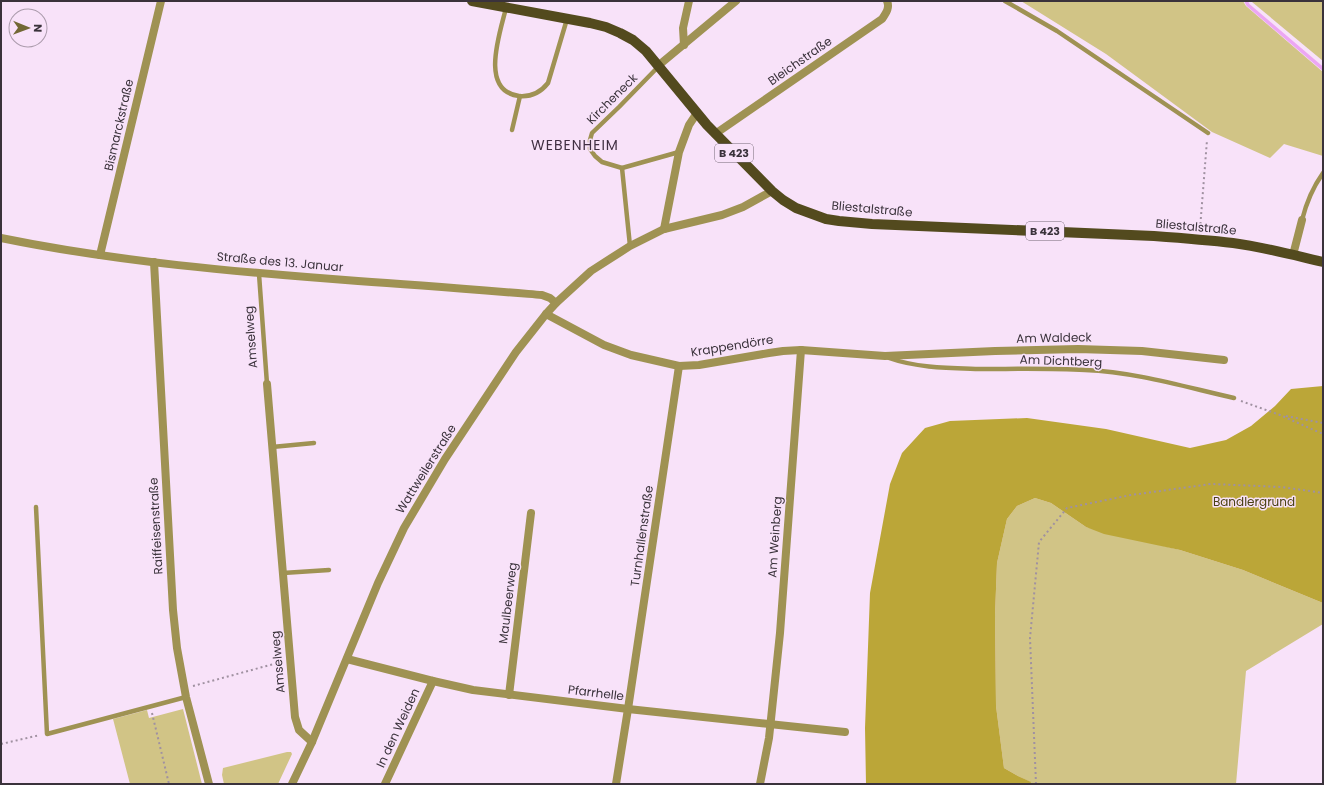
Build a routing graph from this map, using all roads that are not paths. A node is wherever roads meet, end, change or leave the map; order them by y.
1 (161, 1) edge
2 (472, 1) edge
3 (689, 1) edge
4 (736, 1) edge
5 (887, 1) edge
6 (1005, 1) edge
7 (506, 8) junction
8 (567, 19) junction
9 (684, 45) junction
10 (659, 65) junction
11 (520, 96) junction
12 (696, 113) junction
13 (512, 130) dead end
14 (1208, 133) road end
15 (715, 134) junction
16 (679, 152) junction
17 (622, 168) junction
18 (1323, 173) edge
19 (772, 191) junction
20 (1302, 220) joint
21 (664, 229) junction
22 (1, 238) edge
23 (630, 246) junction
24 (100, 255) junction
25 (1293, 255) junction
26 (154, 262) junction
27 (1323, 262) edge
28 (259, 274) junction
29 (556, 303) junction
30 (546, 314) junction
31 (801, 350) junction
32 (885, 356) junction
33 (1224, 360) dead end
34 (679, 366) junction
35 (267, 384) joint
36 (1234, 398) road end
37 (314, 443) dead end
38 (272, 447) junction
39 (36, 507) dead end
40 (531, 513) dead end
41 (329, 570) dead end
42 (283, 573) junction
43 (347, 659) junction
44 (433, 682) junction
45 (510, 695) junction
46 (186, 697) junction
47 (628, 709) junction
48 (770, 725) junction
49 (845, 732) dead end
50 (312, 742) junction
51 (208, 784) edge
52 (292, 784) edge
53 (385, 784) edge
54 (616, 784) edge
55 (760, 784) edge

1 - 24 street, Bismarckstraße
2 - 7 main road, Bliestalstraße / B 423
3 - 9 street
4 - 9 street
5 - 15 street, Bleichstraße
6 - 14 lane
7 - 8 main road, Bliestalstraße / B 423
7 - 11 lane
8 - 10 main road, Bliestalstraße / B 423
8 - 11 lane
9 - 10 street
10 - 12 main road, Bliestalstraße / B 423
10 - 17 lane, Kircheneck
11 - 13 lane
12 - 15 main road, Bliestalstraße / B 423
12 - 16 street
15 - 19 main road, Bliestalstraße / B 423
16 - 17 lane
16 - 21 street
17 - 23 lane
18 - 20 lane
19 - 21 street, Wattweilerstraße
19 - 25 main road, Bliestalstraße / B 423
20 - 25 street
21 - 23 street, Wattweilerstraße
22 - 24 street, Straße des 13. Januar
23 - 29 street, Wattweilerstraße
24 - 26 street, Straße des 13. Januar
25 - 27 main road, Bliestalstraße / B 423
26 - 28 street, Straße des 13. Januar
26 - 46 street, Raiffeisenstraße
28 - 29 street, Straße des 13. Januar
28 - 35 lane, Amselweg
29 - 30 street, Wattweilerstraße
30 - 34 street, Krappendörre
30 - 43 street, Wattweilerstraße
31 - 32 street, Krappendörre
31 - 34 street, Krappendörre
31 - 48 street, Am Weinberg
32 - 33 street, Am Waldeck
32 - 36 lane, Am Dichtberg
34 - 47 street, Turnhallenstraße
35 - 38 street, Amselweg
37 - 38 lane
38 - 42 street, Amselweg
39 - 46 lane
40 - 45 street, Maulbeerweg
41 - 42 lane
42 - 50 street, Amselweg
43 - 44 street, Pfarrhelle
43 - 50 street, Wattweilerstraße
44 - 45 street, Pfarrhelle
44 - 53 street, In den Weiden
45 - 47 street, Pfarrhelle
46 - 51 street, Raiffeisenstraße
47 - 48 street, Pfarrhelle
47 - 54 street, Turnhallenstraße
48 - 49 street, Pfarrhelle
48 - 55 street, Am Weinberg
50 - 52 street, Wattweilerstraße

